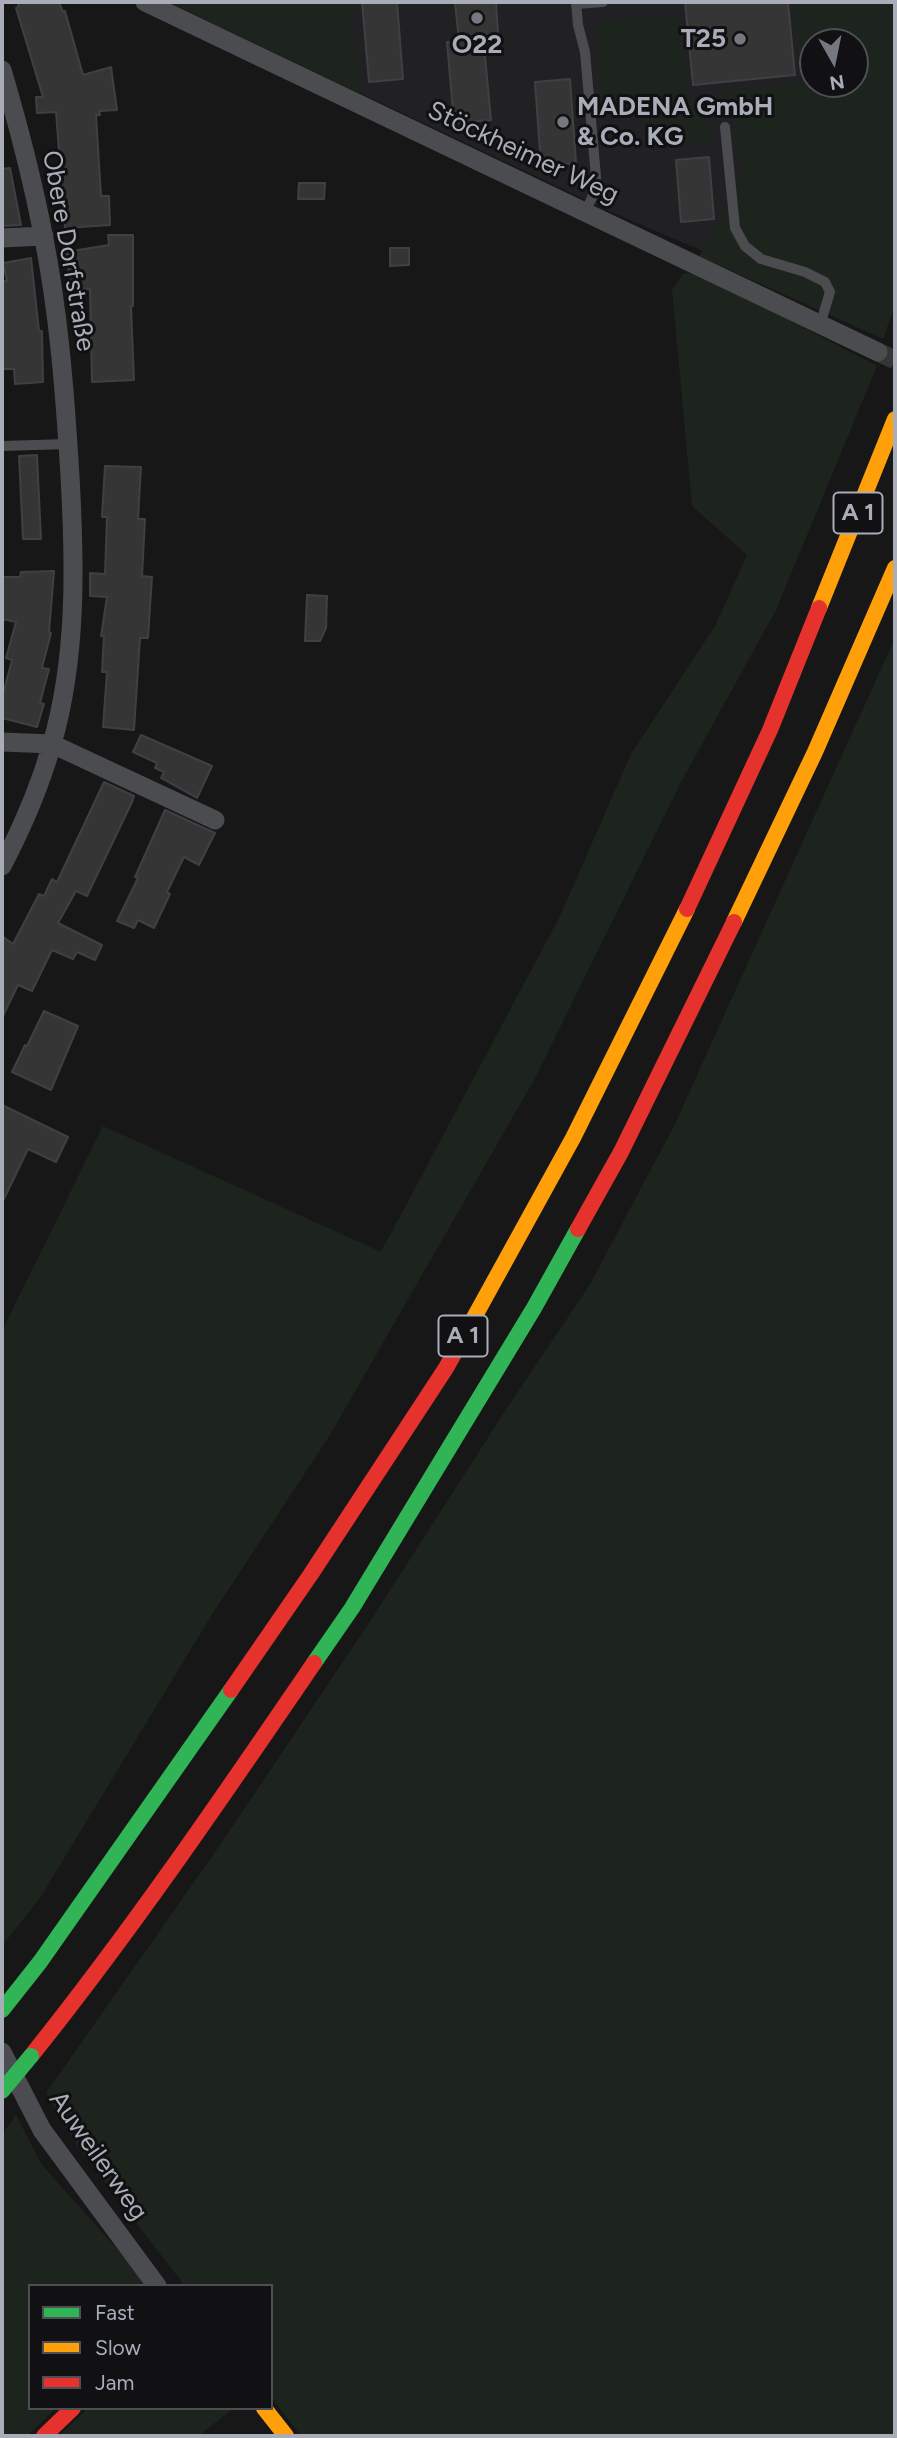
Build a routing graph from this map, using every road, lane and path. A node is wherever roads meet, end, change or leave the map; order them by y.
1 (145, 2) edge
2 (603, 2) edge
3 (576, 3) edge
4 (2, 70) edge
5 (725, 127) dead end
6 (585, 211) junction
7 (44, 236) junction
8 (2, 238) edge
9 (820, 325) junction
10 (878, 352) tunnel mouth
11 (895, 419) edge
12 (68, 444) junction
13 (2, 446) edge
14 (895, 568) edge
15 (2, 742) edge
16 (52, 744) junction
17 (215, 820) dead end
18 (2, 866) edge
19 (3, 2008) edge
20 (2, 2052) edge
21 (2, 2091) edge
22 (156, 2284) edge
23 (71, 2410) edge
24 (266, 2410) edge
25 (44, 2436) edge
26 (286, 2436) edge

1 - 6 street, Stöckheimer Weg
2 - 3 lane
3 - 6 lane
4 - 7 street, Obere Dorfstraße
5 - 9 lane
6 - 9 street, Stöckheimer Weg
7 - 8 street
7 - 12 street, Obere Dorfstraße
9 - 10 street, Stöckheimer Weg
11 - 19 main road, A 1
12 - 13 lane
12 - 16 street, Obere Dorfstraße
14 - 21 main road, A 1, bridge
15 - 16 street
16 - 17 street
16 - 18 street, Obere Dorfstraße
20 - 22 street, Auweilerweg
23 - 25 main road
24 - 26 main road

